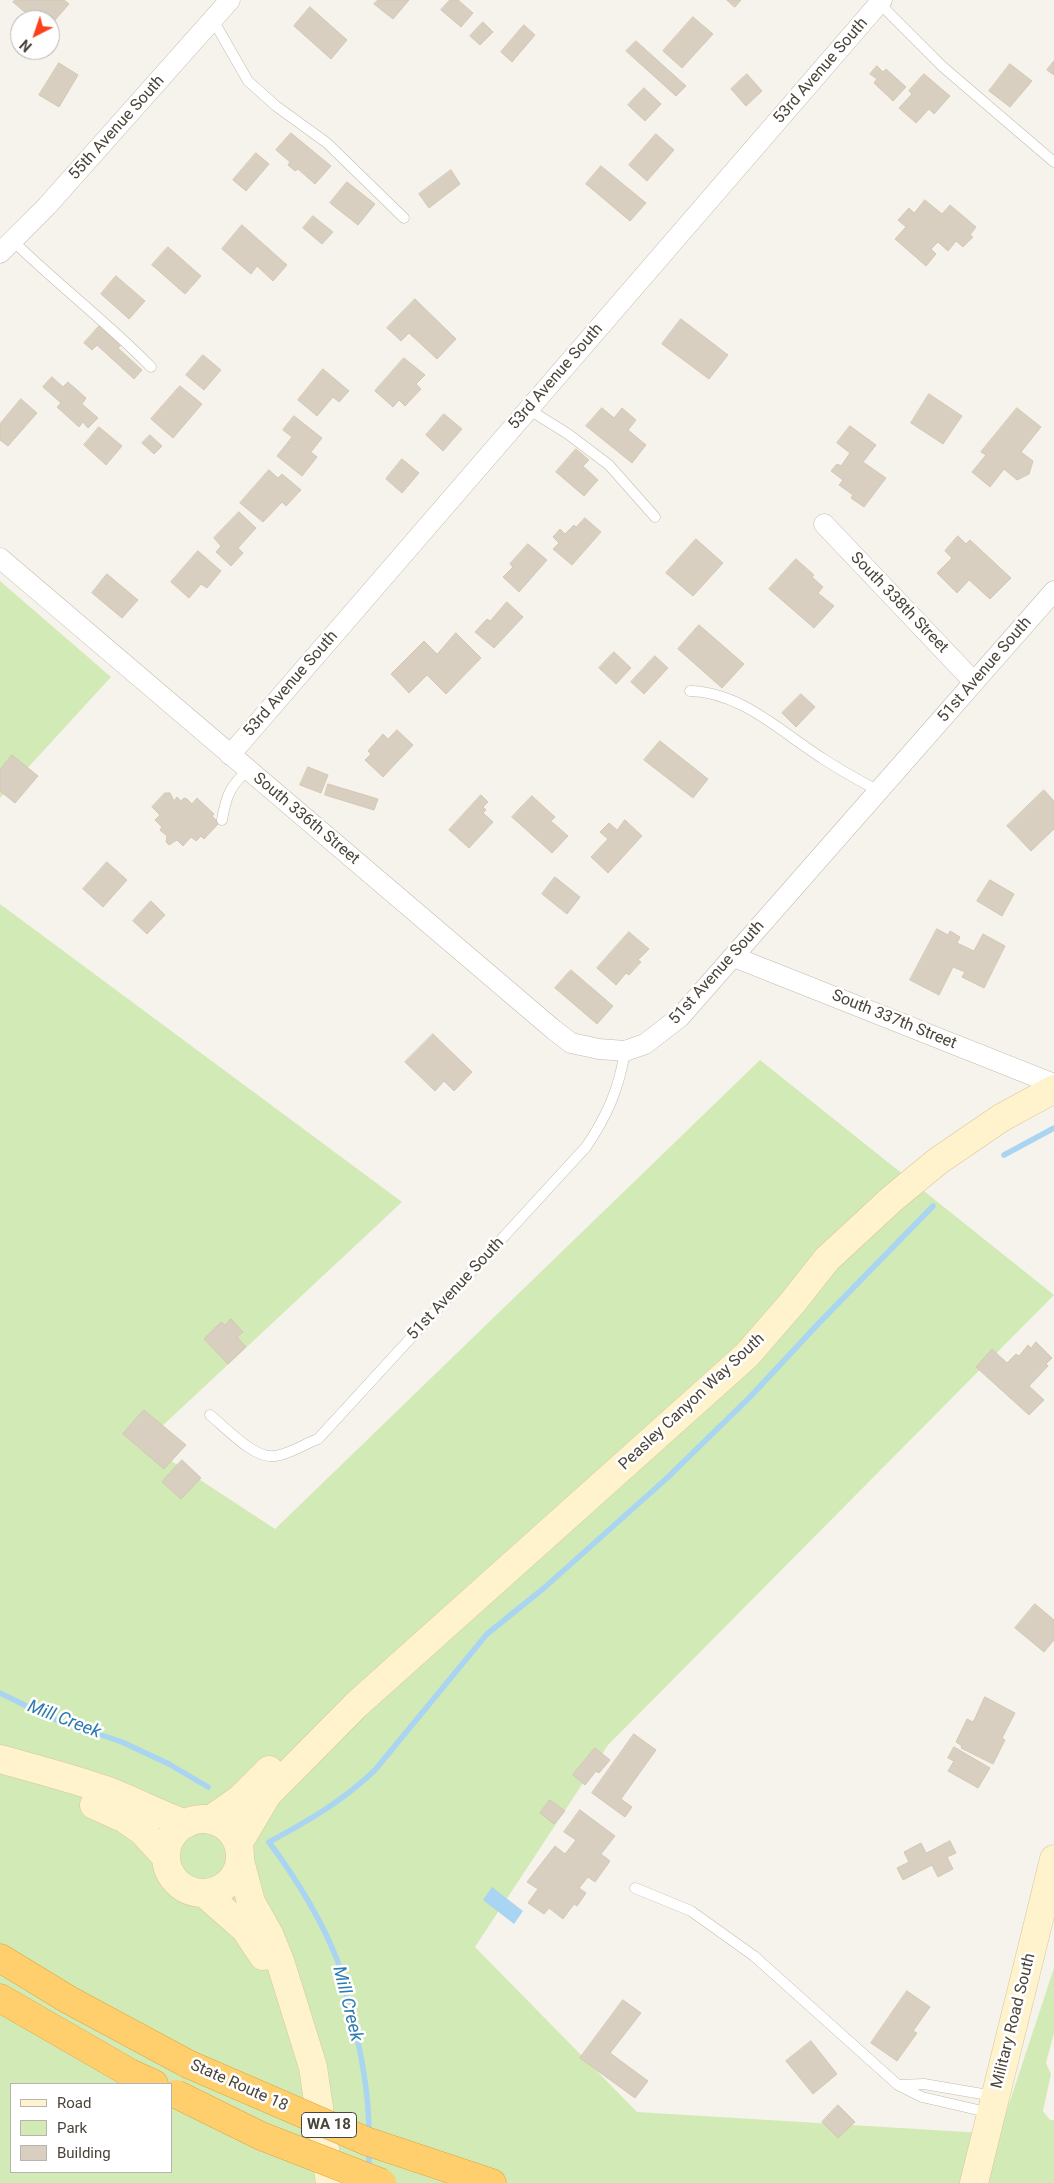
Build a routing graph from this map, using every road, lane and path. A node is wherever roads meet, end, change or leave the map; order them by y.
1 (881, 2) edge
2 (221, 7) edge
3 (1054, 162) edge
4 (404, 218) dead end
5 (6, 246) edge
6 (151, 367) dead end
7 (528, 409) junction
8 (655, 517) dead end
9 (824, 524) dead end
10 (0, 558) edge
11 (1054, 591) edge
12 (974, 682) junction
13 (690, 691) dead end
14 (230, 755) junction
15 (248, 770) junction
16 (879, 792) junction
17 (222, 820) dead end
18 (734, 957) junction
19 (625, 1051) junction
20 (1054, 1084) edge
21 (1054, 1089) edge
22 (210, 1415) dead end
23 (356, 1705) junction
24 (0, 1760) edge
25 (198, 1822) junction
26 (239, 1852) junction
27 (166, 1857) junction
28 (1052, 1874) edge
29 (636, 1888) dead end
30 (204, 1893) junction
31 (0, 1958) edge
32 (0, 1998) edge
33 (313, 2067) junction
34 (152, 2083) edge
35 (898, 2085) junction
36 (172, 2092) edge
37 (993, 2105) junction
38 (975, 2178) edge
39 (483, 2180) edge
40 (330, 2183) edge
41 (382, 2183) edge

1 - 3 lane
1 - 7 street, 53rd Avenue South
2 - 4 lane
2 - 5 street, 55th Avenue South
5 - 6 lane
7 - 8 lane
7 - 14 street, 53rd Avenue South
9 - 12 street, South 338th Street
10 - 14 street, South 336th Street
11 - 12 street, 51st Avenue South
12 - 16 street, 51st Avenue South
13 - 16 lane
14 - 15 street, South 336th Street
15 - 17 lane
15 - 19 street, South 336th Street
16 - 18 street, 51st Avenue South
18 - 19 street, 51st Avenue South
18 - 20 street, South 337th Street
19 - 22 lane, 51st Avenue South
21 - 23 main road, Peasley Canyon Way South
23 - 25 main road, Peasley Canyon Way South
23 - 26 main road, Peasley Canyon Way South
24 - 25 main road
24 - 27 main road
25 - 26 main road
25 - 27 main road
26 - 30 main road
26 - 33 main road
27 - 30 main road
28 - 37 main road, Military Road South
29 - 35 lane
30 - 33 main road
31 - 39 highway, State Route 18 / WA 18, bridge
32 - 34 highway, State Route 18 / WA 18
33 - 40 main road
35 - 37 lane
35 - 37 lane
36 - 41 highway, State Route 18 / WA 18, bridge
37 - 38 main road, Military Road South

